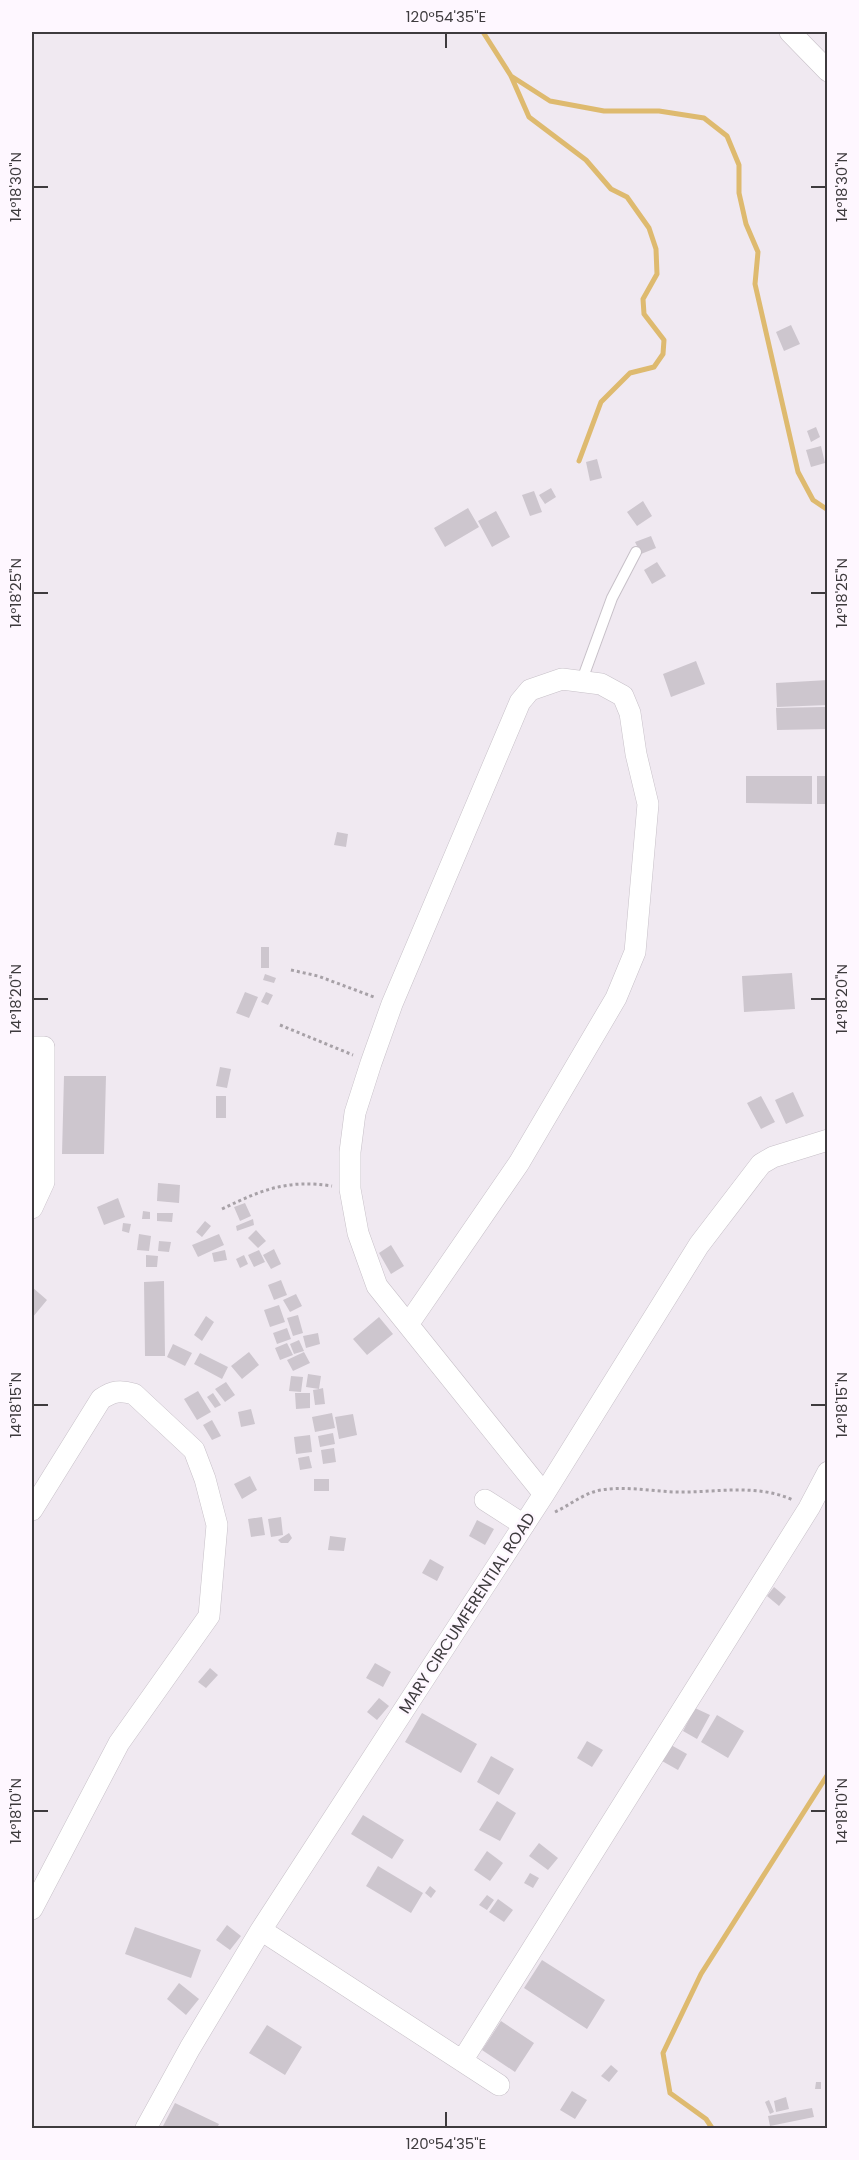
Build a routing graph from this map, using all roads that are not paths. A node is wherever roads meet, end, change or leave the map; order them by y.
1 (790, 32) edge
2 (828, 71) edge
3 (636, 552) dead end
4 (582, 680) junction
5 (38, 1047) edge
6 (828, 1140) edge
7 (32, 1208) edge
8 (409, 1323) junction
9 (828, 1472) edge
10 (38, 1486) edge
11 (485, 1500) dead end
12 (32, 1510) edge
13 (534, 1510) junction
14 (32, 1909) edge
15 (261, 1930) junction
16 (462, 2061) junction
17 (499, 2085) dead end
18 (146, 2128) edge

1 - 2 street
3 - 4 lane
4 - 8 street
4 - 8 street
5 - 7 street
6 - 13 street, MARY CIRCUMFERENTIAL ROAD
8 - 13 street
9 - 16 street
10 - 12 street
10 - 14 street
11 - 13 street
13 - 15 street, MARY CIRCUMFERENTIAL ROAD
15 - 16 street
15 - 18 street, MARY CIRCUMFERENTIAL ROAD
16 - 17 street

